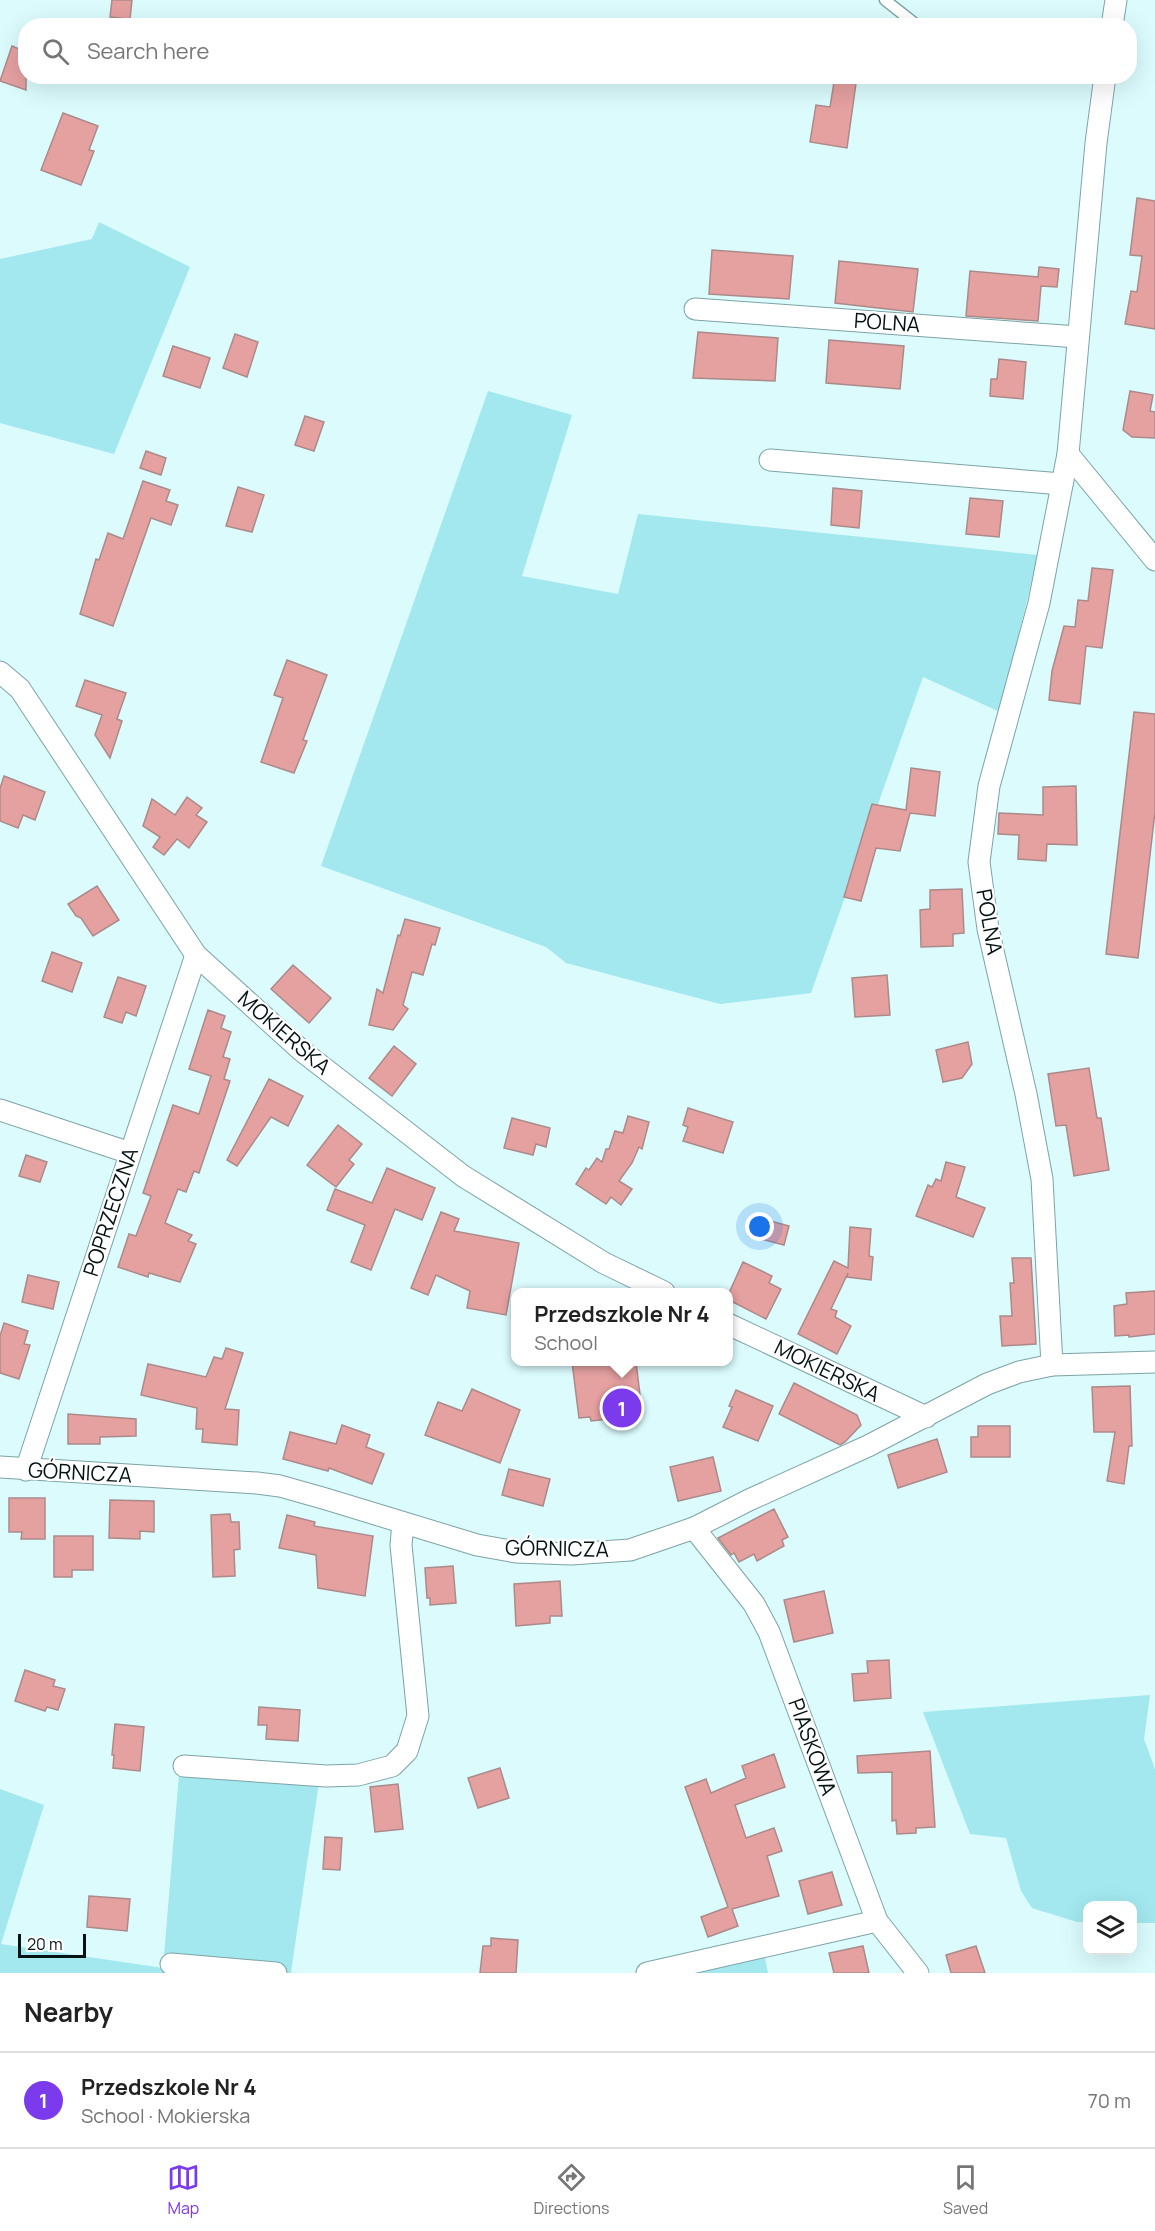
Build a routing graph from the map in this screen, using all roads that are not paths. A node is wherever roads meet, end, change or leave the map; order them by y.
1 (885, 0) edge
2 (1116, 0) edge
3 (908, 18) edge
4 (1113, 18) edge
5 (1104, 84) edge
6 (695, 309) dead end
7 (1078, 337) junction
8 (1068, 454) junction
9 (770, 460) dead end
10 (1062, 484) junction
11 (1155, 560) edge
12 (0, 672) edge
13 (196, 955) junction
14 (0, 1110) edge
15 (130, 1153) junction
16 (654, 1288) edge
17 (733, 1326) edge
18 (1155, 1362) edge
19 (1052, 1365) junction
20 (926, 1417) junction
21 (0, 1467) edge
22 (26, 1470) junction
23 (403, 1523) junction
24 (694, 1528) junction
25 (184, 1766) dead end
26 (877, 1921) junction
27 (171, 1964) dead end
28 (276, 1973) edge
29 (647, 1973) edge
30 (918, 1973) edge

1 - 3 lane
2 - 4 street
5 - 7 street, POLNA
6 - 7 street, POLNA
7 - 8 street, POLNA
8 - 10 street, POLNA
8 - 11 street
9 - 10 street
10 - 19 street, POLNA
12 - 13 street, MOKIERSKA
13 - 15 street, POPRZECZNA
13 - 16 street, MOKIERSKA
14 - 15 street
15 - 22 street, POPRZECZNA
17 - 20 street, MOKIERSKA
18 - 19 street, GÓRNICZA
19 - 20 street, GÓRNICZA
20 - 24 street, GÓRNICZA
21 - 22 street, GÓRNICZA
22 - 23 street, GÓRNICZA
23 - 24 street, GÓRNICZA
23 - 25 street
24 - 26 street, PIASKOWA
26 - 29 street
26 - 30 street, PIASKOWA
27 - 28 street

